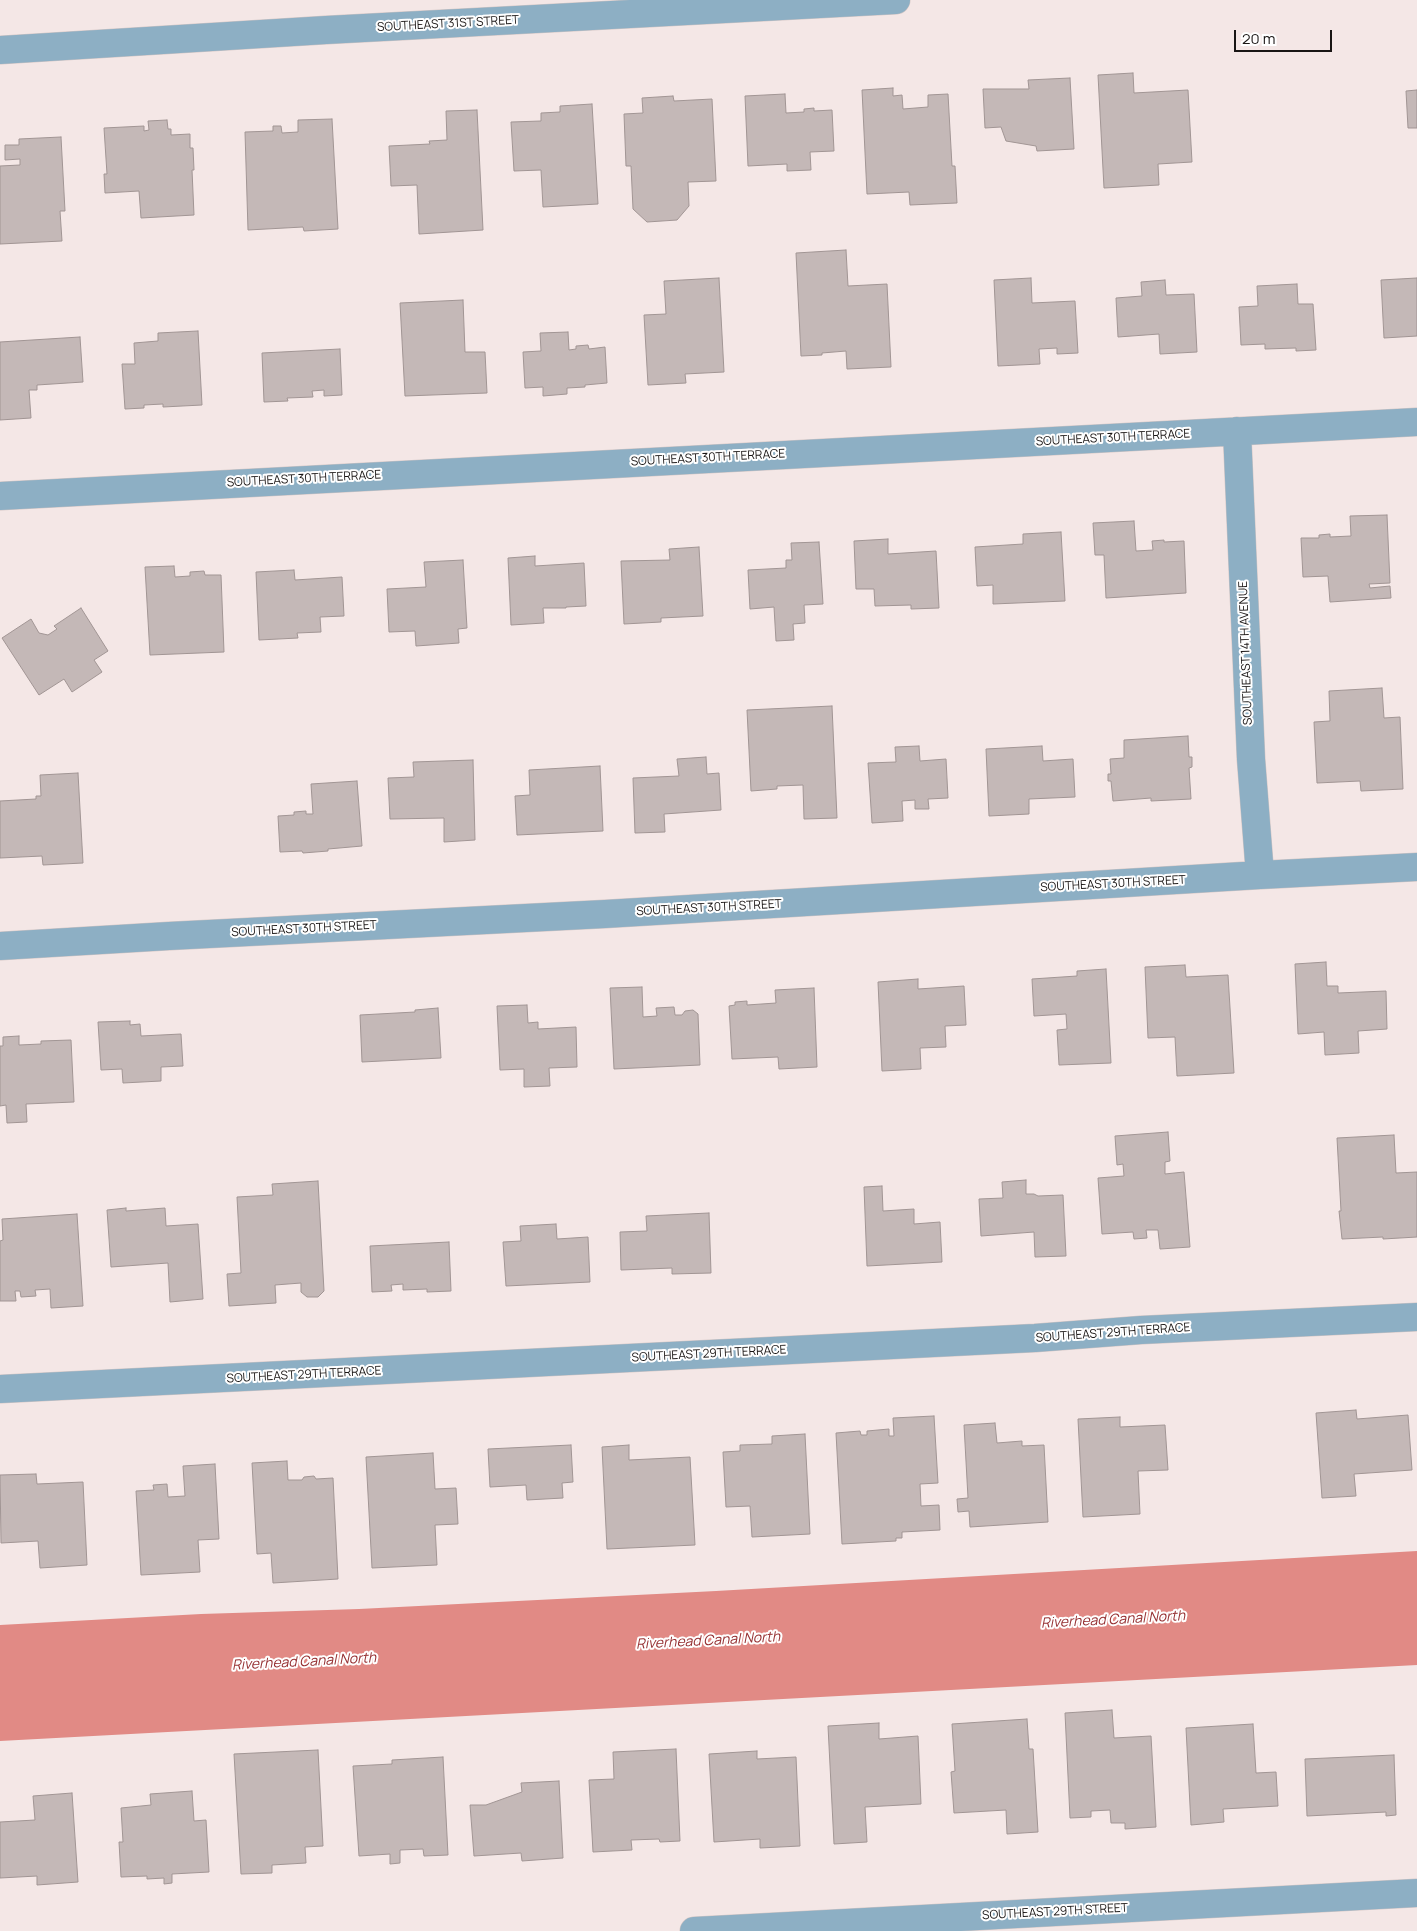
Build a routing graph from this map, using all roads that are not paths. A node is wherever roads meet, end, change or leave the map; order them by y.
1 (896, 0) edge
2 (0, 50) edge
3 (1417, 422) edge
4 (1237, 431) junction
5 (0, 496) edge
6 (1417, 868) edge
7 (1260, 875) junction
8 (0, 946) edge
9 (1417, 1317) edge
10 (0, 1389) edge
11 (1417, 1893) edge
12 (694, 1931) edge

1 - 2 street, SOUTHEAST 31ST STREET
3 - 4 street, SOUTHEAST 30TH TERRACE
4 - 5 street, SOUTHEAST 30TH TERRACE
4 - 7 street, SOUTHEAST 14TH AVENUE
6 - 7 street, SOUTHEAST 30TH STREET
7 - 8 street, SOUTHEAST 30TH STREET
9 - 10 street, SOUTHEAST 29TH TERRACE
11 - 12 street, SOUTHEAST 29TH STREET

